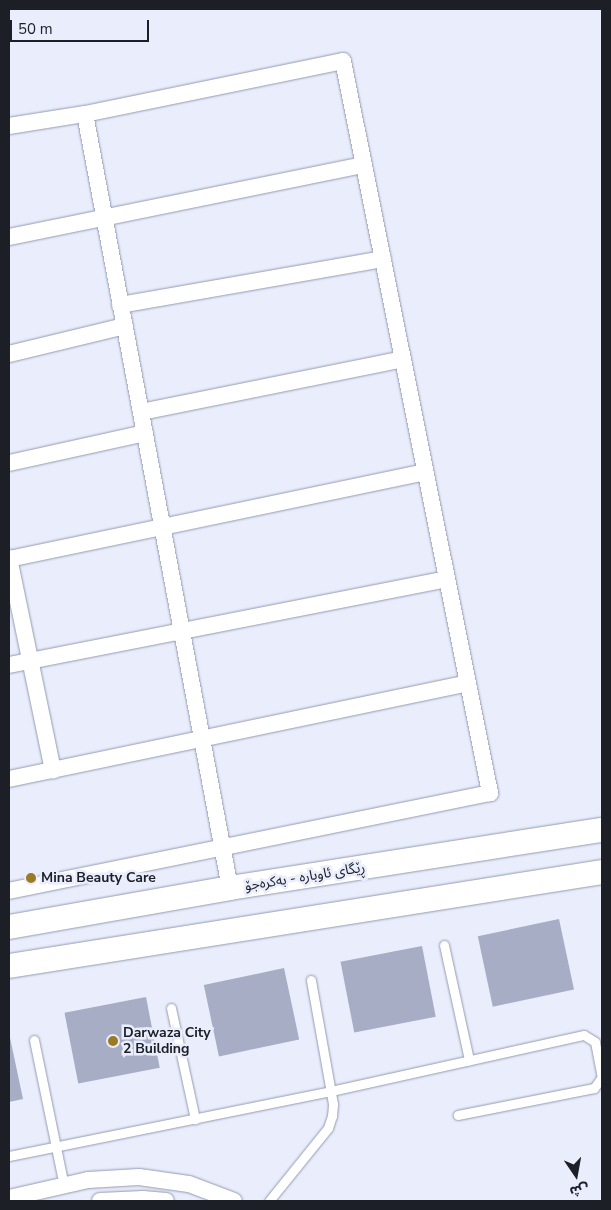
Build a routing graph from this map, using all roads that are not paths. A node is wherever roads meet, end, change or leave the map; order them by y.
1 (84, 114) junction
2 (9, 126) edge
3 (364, 165) junction
4 (104, 218) junction
5 (9, 238) edge
6 (383, 259) junction
7 (120, 305) junction
8 (124, 326) junction
9 (9, 354) edge
10 (402, 359) junction
11 (141, 412) junction
12 (145, 434) junction
13 (9, 463) edge
14 (425, 472) junction
15 (162, 526) junction
16 (9, 559) edge
17 (447, 579) junction
18 (182, 631) junction
19 (31, 661) junction
20 (9, 665) edge
21 (468, 683) junction
22 (202, 739) junction
23 (53, 770) junction
24 (9, 778) edge
25 (602, 830) edge
26 (223, 846) junction
27 (602, 872) edge
28 (230, 888) junction
29 (9, 891) edge
30 (16, 925) edge
31 (444, 945) dead end
32 (20, 964) edge
33 (311, 980) dead end
34 (171, 1008) dead end
35 (34, 1040) dead end
36 (469, 1060) junction
37 (331, 1091) junction
38 (458, 1115) dead end
39 (195, 1118) junction
40 (55, 1146) junction
41 (9, 1156) edge
42 (64, 1186) junction
43 (9, 1198) edge
44 (100, 1201) edge
45 (166, 1201) edge
46 (234, 1201) edge
47 (269, 1201) edge

1 - 2 street
1 - 3 street
1 - 4 street
3 - 4 street
3 - 6 street
4 - 5 street
4 - 7 street
6 - 7 street
6 - 10 street
7 - 8 street
8 - 9 street
8 - 11 street
10 - 11 street
10 - 14 street
11 - 12 street
12 - 13 street
12 - 15 street
14 - 15 street
14 - 17 street
15 - 16 street
15 - 18 street
16 - 19 street
17 - 18 street
17 - 21 street
18 - 19 street
18 - 22 street
19 - 20 street
19 - 23 street
21 - 22 street
21 - 26 street
22 - 23 street
22 - 26 street
23 - 24 street
25 - 28 main road, ڕێگای ئاوبارە - بەکرەجۆ
26 - 28 street
26 - 29 street
27 - 32 main road
28 - 30 main road, ڕێگای ئاوبارە - بەکرەجۆ
30 - 32 main road
31 - 36 lane
33 - 37 lane
34 - 39 lane
35 - 40 lane
36 - 37 lane
36 - 38 lane
37 - 39 lane
37 - 47 lane
39 - 40 lane
40 - 41 lane
40 - 42 lane
42 - 43 street
42 - 46 street
44 - 45 street

